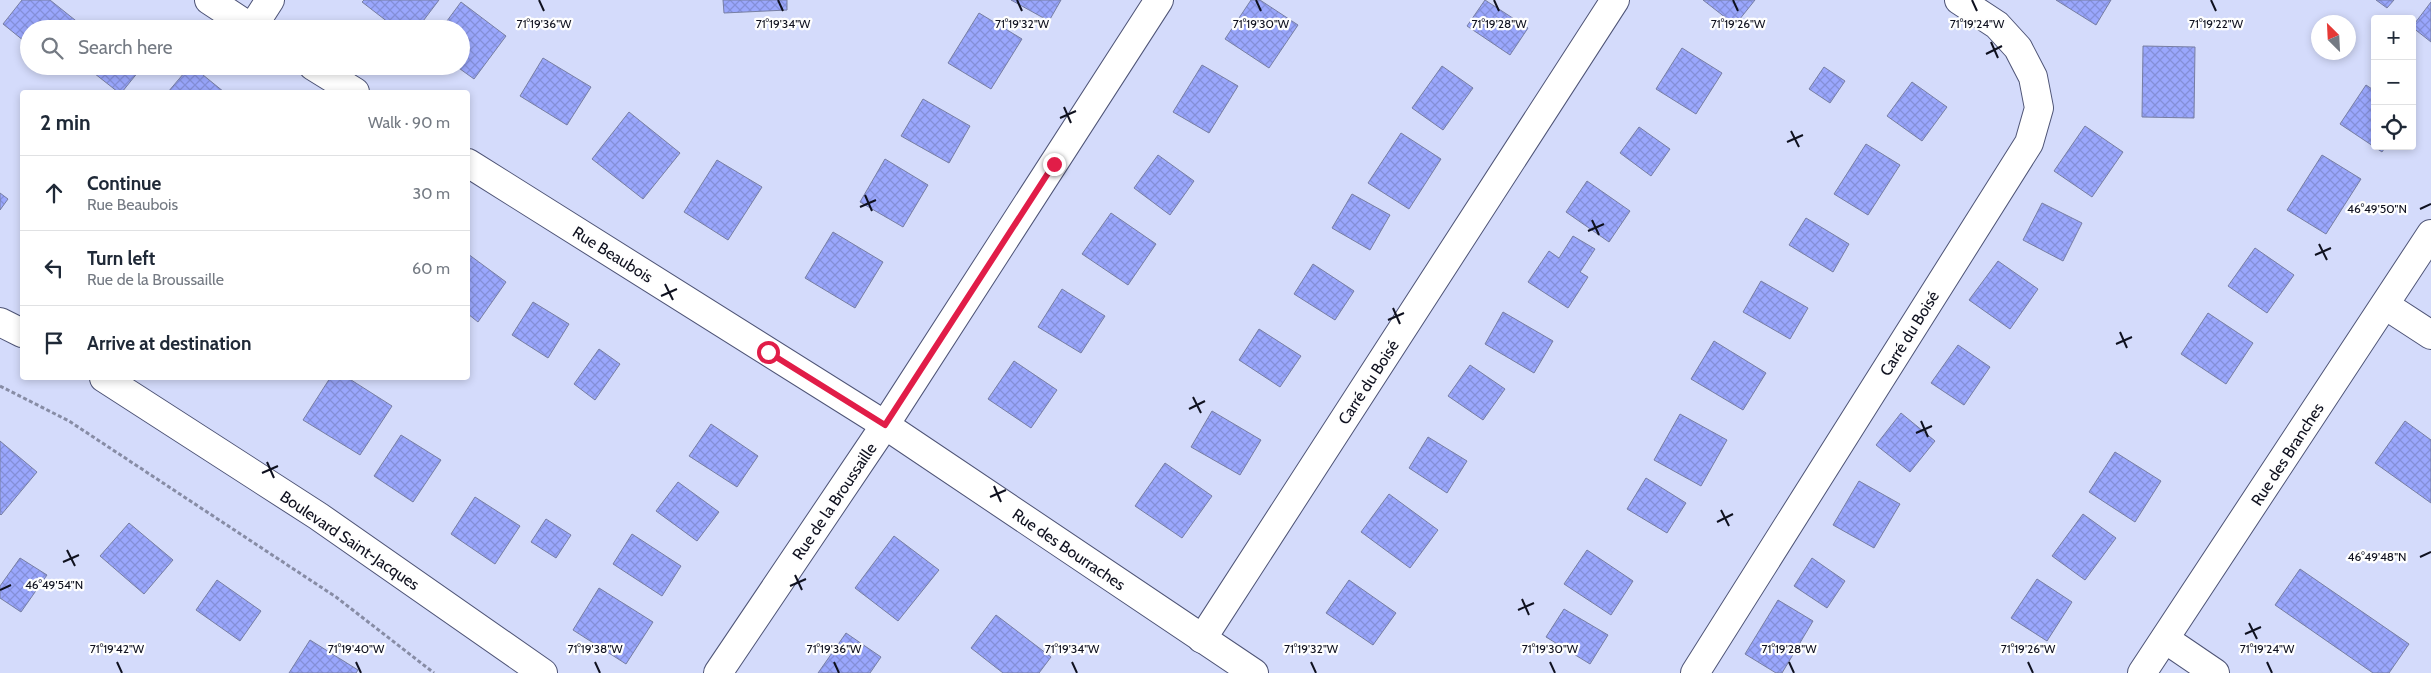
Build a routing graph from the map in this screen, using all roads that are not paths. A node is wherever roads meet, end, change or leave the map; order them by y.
1 (209, 0) edge
2 (270, 0) edge
3 (1159, 0) edge
4 (1615, 0) edge
5 (1959, 0) edge
6 (240, 20) edge
7 (257, 20) edge
8 (328, 75) edge
9 (352, 90) edge
10 (470, 164) edge
11 (2431, 234) edge
12 (2385, 305) junction
13 (0, 322) edge
14 (20, 332) edge
15 (2431, 335) edge
16 (107, 380) edge
17 (885, 425) junction
18 (1202, 639) junction
19 (2165, 639) junction
20 (543, 673) edge
21 (718, 673) edge
22 (1254, 673) edge
23 (1695, 673) edge
24 (2142, 673) edge
25 (2215, 673) edge

1 - 6 street
2 - 7 street
3 - 17 street, Rue de la Broussaille
4 - 18 street, Carré du Boisé
5 - 23 street, Carré du Boisé
8 - 9 street
10 - 17 street, Rue Beaubois
11 - 12 street, Rue des Branches
12 - 15 street
12 - 19 street, Rue des Branches
13 - 14 street
16 - 20 street, Boulevard Saint-Jacques
17 - 18 street, Rue des Bourraches
17 - 21 street, Rue de la Broussaille
18 - 22 street, Rue des Bourraches
19 - 24 street, Rue des Branches
19 - 25 street

